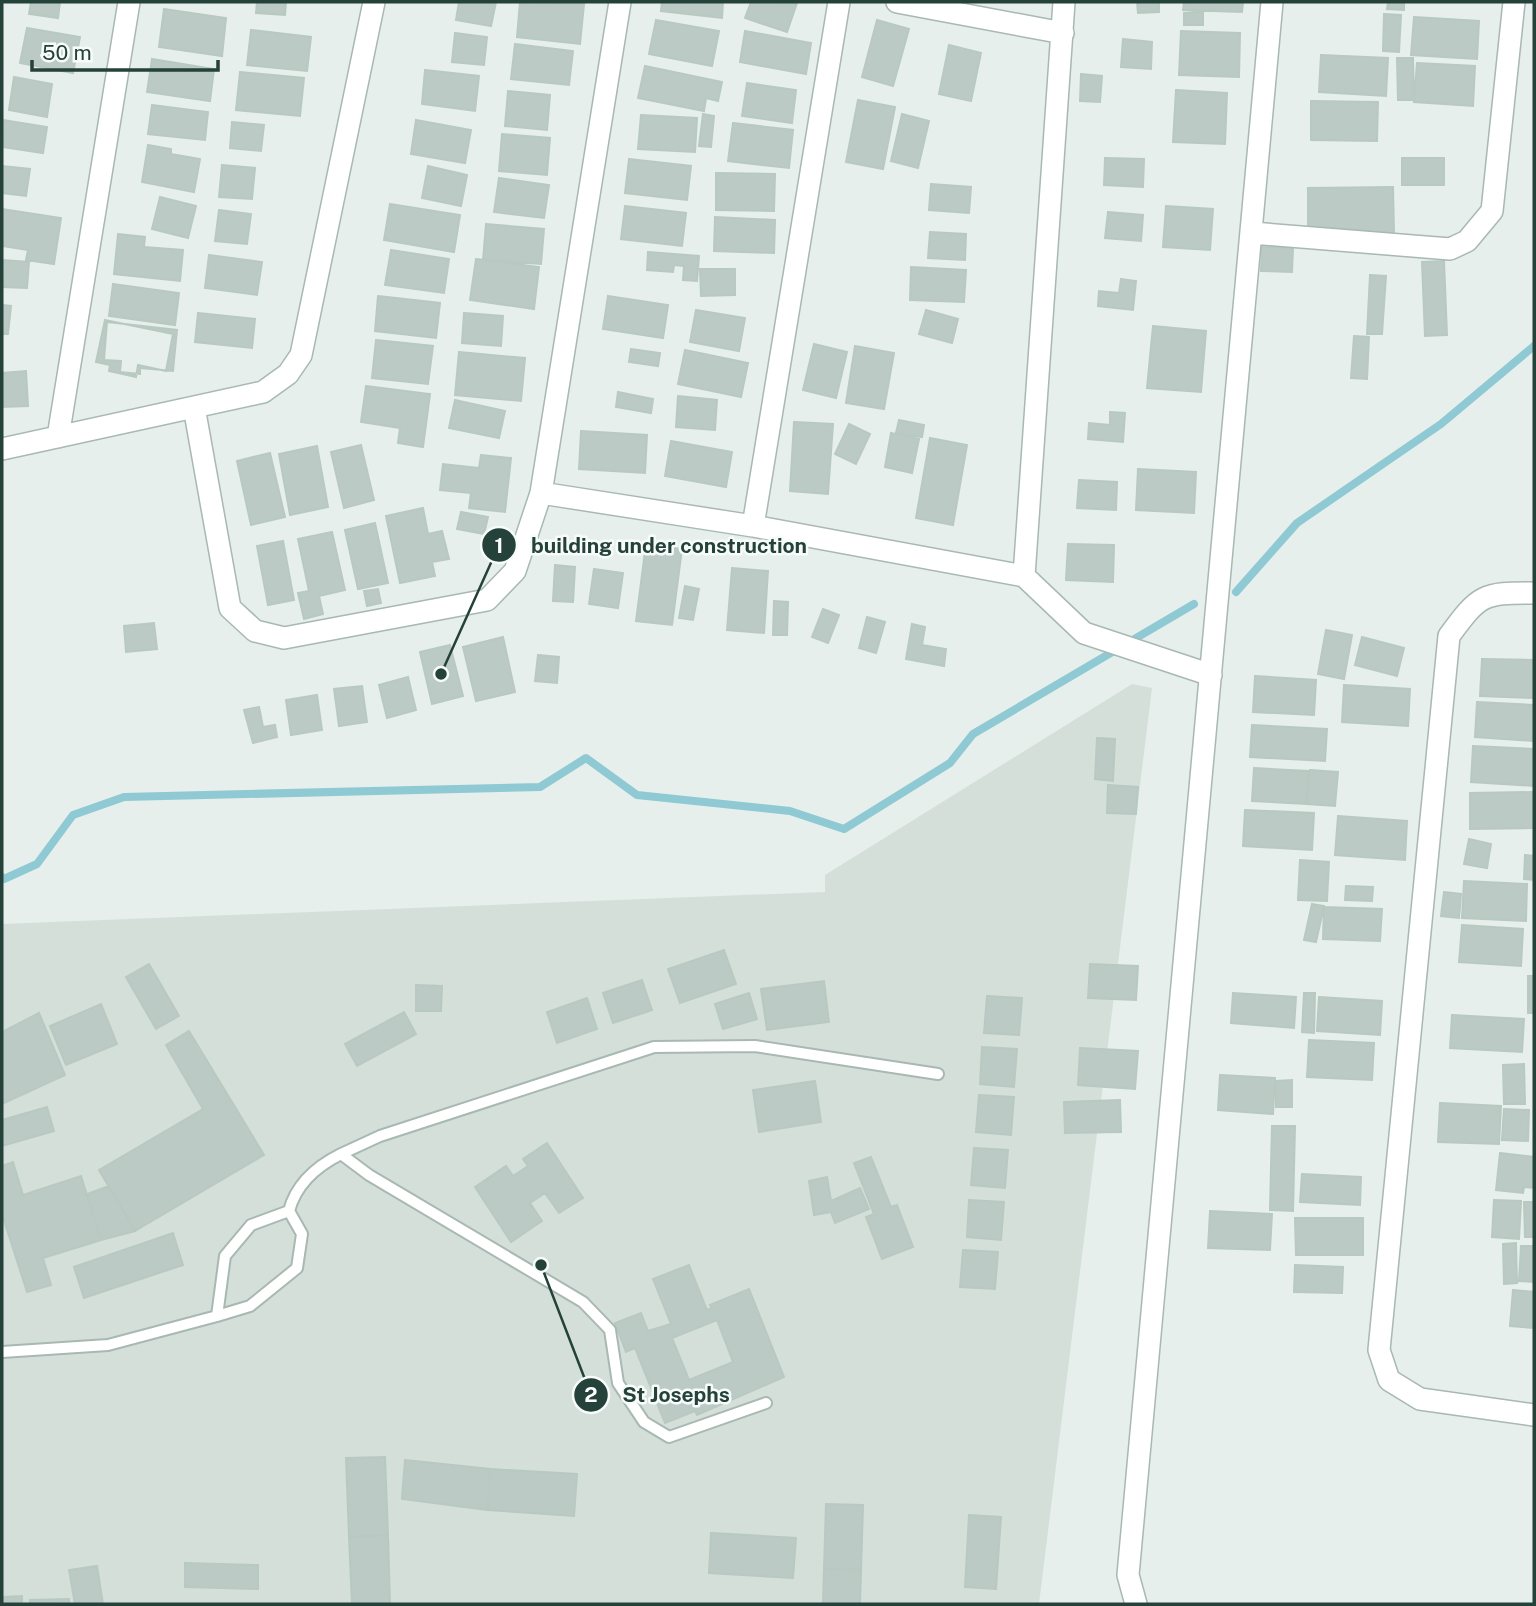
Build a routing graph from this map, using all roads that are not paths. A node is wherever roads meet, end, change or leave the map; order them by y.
1 (129, 2) edge
2 (374, 2) edge
3 (620, 2) edge
4 (839, 2) edge
5 (897, 2) edge
6 (1064, 2) edge
7 (1272, 2) edge
8 (1514, 2) edge
9 (1063, 33) junction
10 (1252, 233) junction
11 (194, 407) junction
12 (58, 437) junction
13 (2, 449) edge
14 (541, 494) junction
15 (753, 526) junction
16 (1024, 576) junction
17 (1534, 593) edge
18 (1211, 675) junction
19 (938, 1074) dead end
20 (341, 1154) junction
21 (289, 1211) junction
22 (217, 1317) junction
23 (2, 1352) edge
24 (766, 1403) dead end
25 (1534, 1415) edge
26 (1136, 1604) edge

1 - 12 street
2 - 11 street
3 - 14 street
4 - 15 street
5 - 9 street
6 - 9 street
7 - 10 street
8 - 10 street
9 - 16 street
10 - 18 street
11 - 12 street
11 - 14 street
12 - 13 street
14 - 15 street
15 - 16 street
16 - 18 street
17 - 25 street
18 - 26 street
19 - 20 lane
20 - 21 lane
20 - 24 lane
21 - 22 lane
21 - 22 lane
22 - 23 lane

